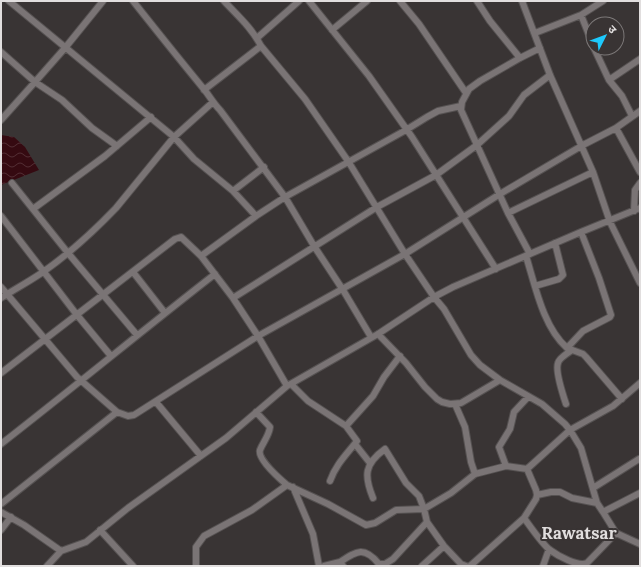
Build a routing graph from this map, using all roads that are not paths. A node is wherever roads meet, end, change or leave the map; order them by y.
1 (9, 1) edge
2 (103, 1) edge
3 (133, 1) edge
4 (224, 1) edge
5 (299, 1) edge
6 (309, 1) edge
7 (366, 1) edge
8 (400, 1) edge
9 (477, 1) edge
10 (522, 1) edge
11 (604, 1) edge
12 (581, 15) junction
13 (585, 25) edge
14 (332, 30) junction
15 (535, 33) junction
16 (257, 38) junction
17 (260, 46) junction
18 (65, 48) junction
19 (540, 48) junction
20 (1, 52) edge
21 (598, 56) edge
22 (520, 58) junction
23 (640, 58) edge
24 (550, 75) junction
25 (609, 80) junction
26 (35, 82) junction
27 (204, 90) junction
28 (466, 93) junction
29 (213, 102) junction
30 (461, 106) junction
31 (640, 111) edge
32 (632, 116) junction
33 (151, 117) junction
34 (1, 120) edge
35 (616, 128) junction
36 (406, 130) junction
37 (174, 137) junction
38 (477, 145) junction
39 (582, 145) junction
40 (116, 146) junction
41 (348, 161) junction
42 (264, 167) junction
43 (593, 172) junction
44 (640, 172) edge
45 (436, 175) junction
46 (12, 183) dead end
47 (640, 183) edge
48 (233, 192) junction
49 (500, 194) junction
50 (285, 197) junction
51 (377, 207) junction
52 (33, 209) junction
53 (637, 210) edge
54 (508, 213) junction
55 (1, 216) edge
56 (256, 216) junction
57 (463, 217) junction
58 (610, 222) junction
59 (581, 232) junction
60 (555, 243) junction
61 (314, 246) junction
62 (68, 253) junction
63 (405, 254) junction
64 (528, 255) junction
65 (201, 256) junction
66 (496, 270) junction
67 (44, 271) junction
68 (133, 272) junction
69 (215, 274) junction
70 (640, 283) edge
71 (535, 286) junction
72 (1, 287) edge
73 (343, 290) junction
74 (7, 294) junction
75 (103, 295) junction
76 (434, 297) junction
77 (1, 298) edge
78 (233, 298) junction
79 (165, 313) junction
80 (77, 315) junction
81 (378, 334) junction
82 (137, 335) junction
83 (258, 336) junction
84 (371, 337) junction
85 (45, 340) junction
86 (570, 349) junction
87 (111, 356) junction
88 (400, 356) junction
89 (1, 372) edge
90 (500, 380) junction
91 (81, 381) junction
92 (640, 384) edge
93 (289, 385) junction
94 (528, 397) junction
95 (622, 399) junction
96 (156, 402) junction
97 (456, 404) junction
98 (566, 404) dead end
99 (117, 412) junction
100 (256, 412) junction
101 (346, 426) junction
102 (570, 430) junction
103 (1, 444) edge
104 (355, 444) junction
105 (201, 456) junction
106 (639, 459) edge
107 (370, 463) junction
108 (506, 466) junction
109 (527, 469) junction
110 (475, 474) junction
111 (330, 481) dead end
112 (287, 484) junction
113 (293, 488) junction
114 (593, 488) junction
115 (640, 493) edge
116 (537, 495) junction
117 (373, 498) dead end
118 (597, 503) junction
119 (1, 504) edge
120 (424, 509) junction
121 (1, 512) edge
122 (603, 512) junction
123 (11, 518) junction
124 (524, 518) junction
125 (427, 522) junction
126 (1, 530) edge
127 (100, 530) junction
128 (616, 534) junction
129 (640, 544) edge
130 (444, 546) junction
131 (549, 549) junction
132 (61, 550) junction
133 (393, 559) junction
134 (341, 564) edge
135 (462, 565) edge
136 (47, 566) edge
137 (133, 566) edge
138 (196, 566) edge
139 (319, 566) edge
140 (324, 566) edge
141 (397, 566) edge
142 (422, 566) edge
143 (470, 566) edge
144 (543, 566) edge

1 - 18 street
2 - 18 street
3 - 27 street
4 - 16 street
5 - 16 street
6 - 14 street
7 - 14 street
8 - 28 street
9 - 22 street
10 - 15 street
11 - 12 street
12 - 13 street
12 - 15 street
14 - 36 street
15 - 19 street
16 - 17 street
17 - 27 street
17 - 41 street
18 - 26 street
18 - 33 street
19 - 22 street
19 - 24 street
20 - 26 street
21 - 25 street
22 - 28 street
23 - 25 street
24 - 38 street
24 - 39 street
25 - 32 street
26 - 34 street
26 - 40 street
27 - 29 street
28 - 30 street
29 - 37 street
29 - 42 street
30 - 36 street
30 - 38 street
31 - 32 street
32 - 35 street
33 - 37 street
33 - 40 street
35 - 39 street
35 - 44 street
36 - 41 street
36 - 45 street
37 - 48 street
37 - 62 street
38 - 45 street
38 - 49 street
39 - 43 street
39 - 49 street
40 - 52 street
41 - 50 street
41 - 51 street
42 - 48 street
42 - 50 street
43 - 54 street
43 - 58 street
45 - 51 street
45 - 57 street
46 - 52 street
47 - 53 street
48 - 56 street
49 - 54 street
49 - 57 street
50 - 56 street
50 - 61 street
51 - 61 street
51 - 63 street
52 - 62 street
53 - 58 street
54 - 64 street
55 - 67 street
56 - 65 street
57 - 63 street
57 - 66 street
58 - 59 street
58 - 70 street
59 - 60 street
59 - 86 street
60 - 64 street
60 - 71 street
61 - 73 street
61 - 78 street
62 - 67 street
62 - 75 street
63 - 73 street
63 - 76 street
64 - 66 street
64 - 71 street
65 - 68 street
65 - 69 street
66 - 76 street
67 - 74 street
67 - 80 street
68 - 75 street
68 - 79 street
69 - 78 street
69 - 79 street
71 - 86 street
72 - 74 street
73 - 83 street
73 - 84 street
74 - 77 street
74 - 85 street
75 - 80 street
75 - 82 street
76 - 81 street
76 - 90 street
78 - 83 street
79 - 82 street
80 - 85 street
80 - 87 street
81 - 84 street
81 - 88 street
82 - 87 street
83 - 93 street
83 - 96 street
84 - 93 street
85 - 89 street
85 - 91 street
86 - 95 street
86 - 98 street
87 - 91 street
88 - 97 street
88 - 101 street
90 - 94 street
90 - 97 street
91 - 99 street
91 - 103 street
92 - 95 street
93 - 100 street
93 - 101 street
94 - 102 street
94 - 108 street
95 - 102 street
96 - 99 street
96 - 105 street
97 - 110 street
99 - 119 street
100 - 105 street
100 - 112 street
101 - 104 street
102 - 109 street
102 - 114 street
104 - 107 street
104 - 111 street
105 - 127 street
106 - 114 street
107 - 117 street
107 - 120 street
108 - 109 street
108 - 110 street
109 - 116 street
110 - 120 street
112 - 113 street
112 - 138 street
113 - 120 street
113 - 139 street
114 - 118 street
115 - 122 street
116 - 118 street
116 - 124 street
118 - 122 street
120 - 125 street
121 - 123 street
122 - 128 street
123 - 126 street
123 - 132 street
124 - 131 street
124 - 143 street
125 - 130 street
125 - 133 street
127 - 132 street
127 - 137 street
128 - 129 street
128 - 131 street
130 - 135 street
130 - 142 street
131 - 144 street
132 - 136 street
133 - 134 street
133 - 141 street
134 - 140 street

